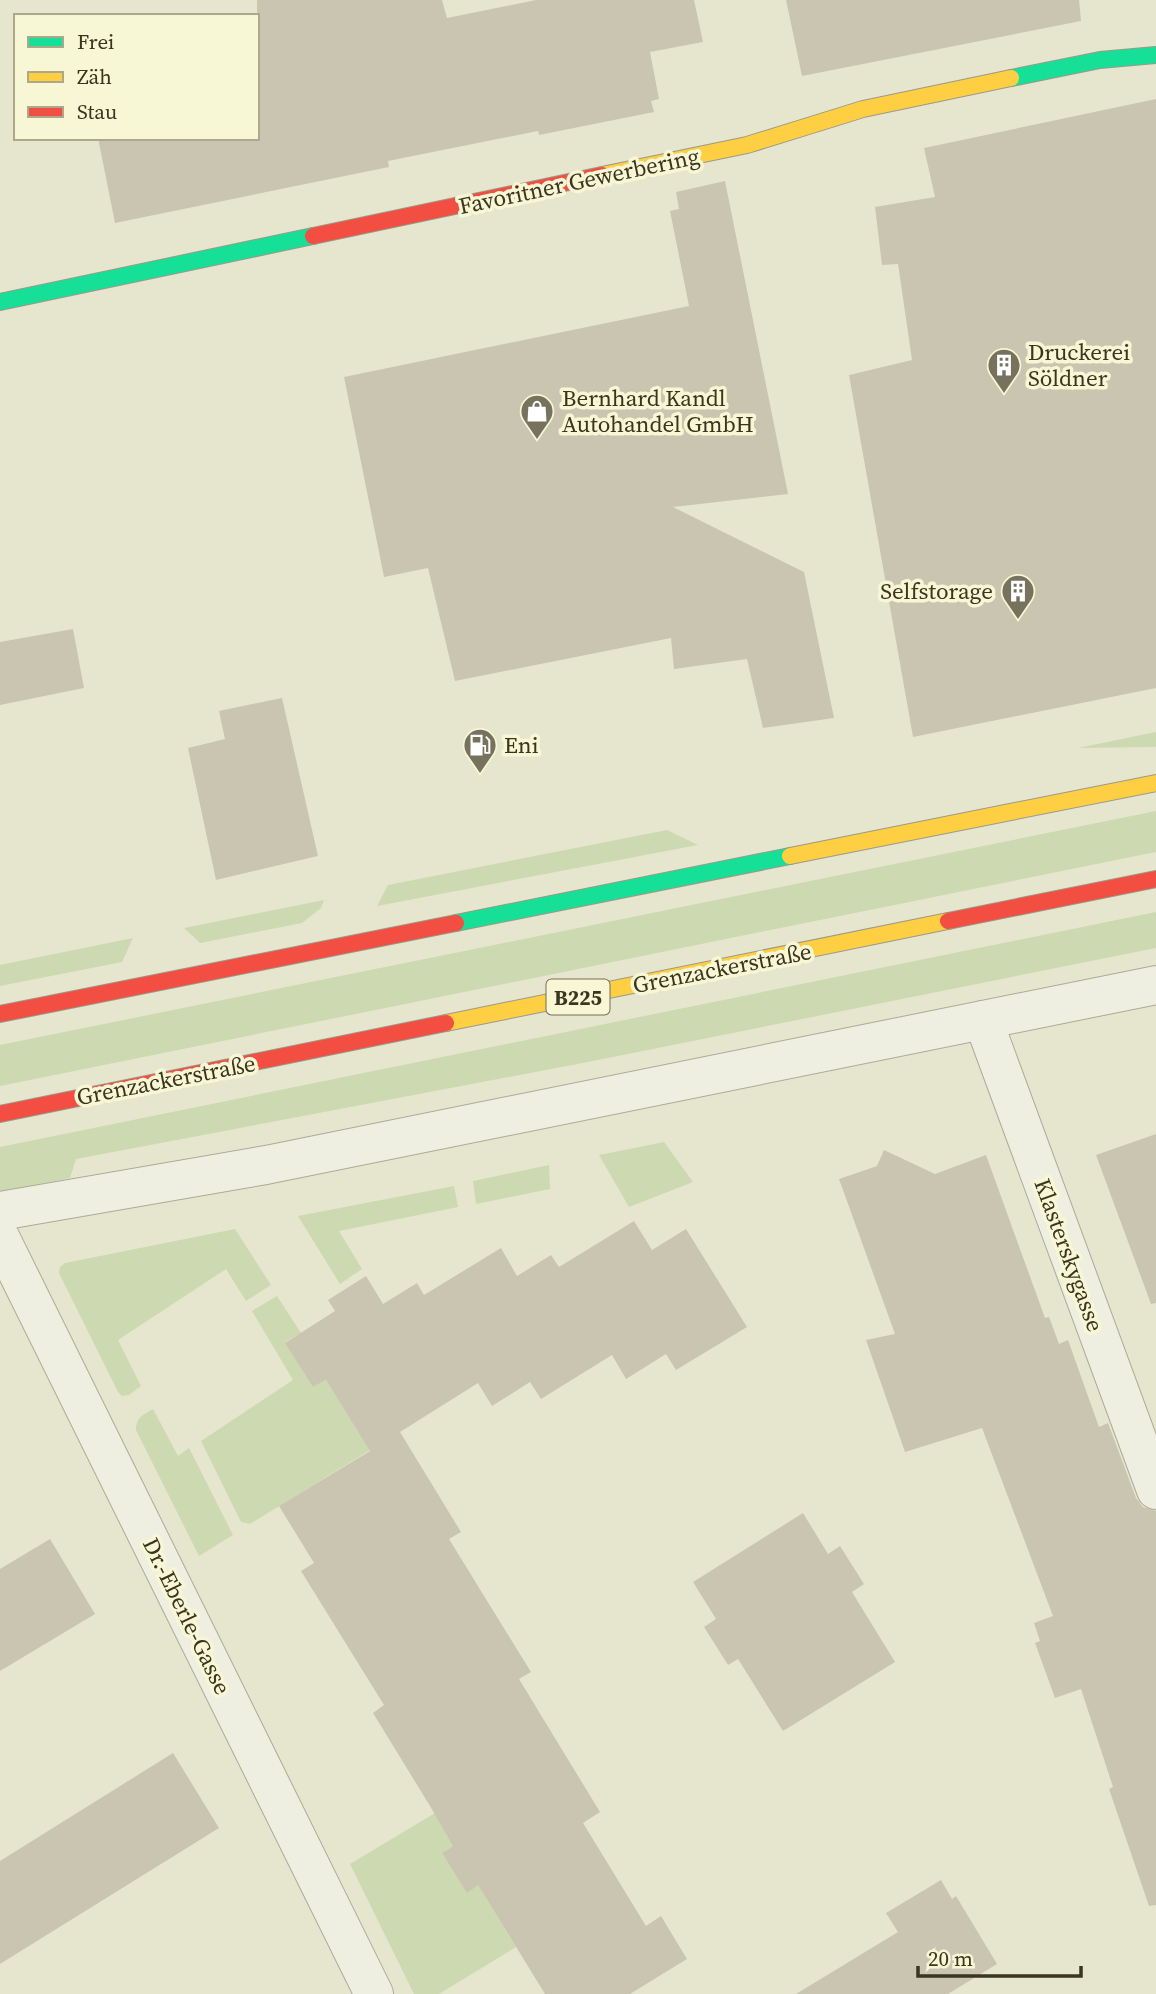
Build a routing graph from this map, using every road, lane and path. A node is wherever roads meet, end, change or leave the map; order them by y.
1 (1156, 55) edge
2 (0, 302) edge
3 (1156, 783) edge
4 (1156, 879) edge
5 (1156, 985) edge
6 (0, 1014) edge
7 (983, 1020) junction
8 (0, 1114) edge
9 (0, 1211) edge
10 (0, 1237) edge
11 (1156, 1490) edge
12 (374, 1994) edge

1 - 2 main road, Favoritner Gewerbering
3 - 6 main road
4 - 8 main road, Grenzackerstraße / B225
5 - 7 street
7 - 9 street
7 - 11 street, Klasterskygasse
10 - 12 street, Dr.-Eberle-Gasse

